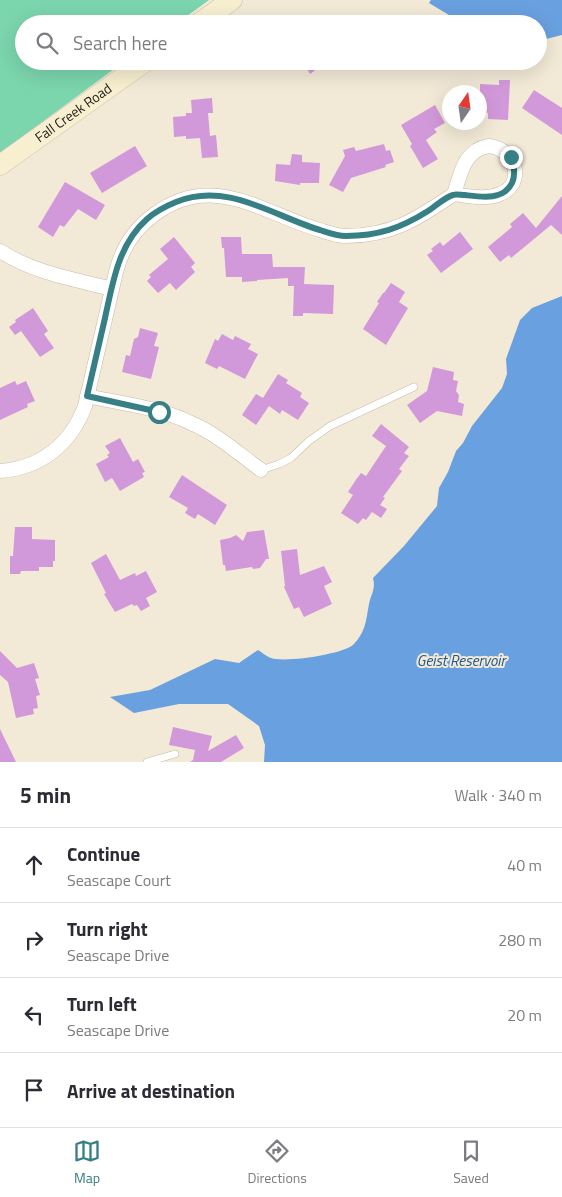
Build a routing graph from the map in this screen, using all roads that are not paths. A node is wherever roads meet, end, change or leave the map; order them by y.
1 (232, 0) edge
2 (211, 15) edge
3 (133, 70) edge
4 (0, 165) edge
5 (454, 194) junction
6 (0, 251) edge
7 (112, 289) junction
8 (414, 388) dead end
9 (87, 396) junction
10 (261, 470) joint
11 (0, 472) edge
12 (175, 754) dead end
13 (147, 762) edge

1 - 2 main road
3 - 4 main road, Fall Creek Road
5 - 5 street
5 - 7 street
6 - 7 street
7 - 9 street
8 - 10 lane
9 - 10 street
9 - 11 street
12 - 13 lane

